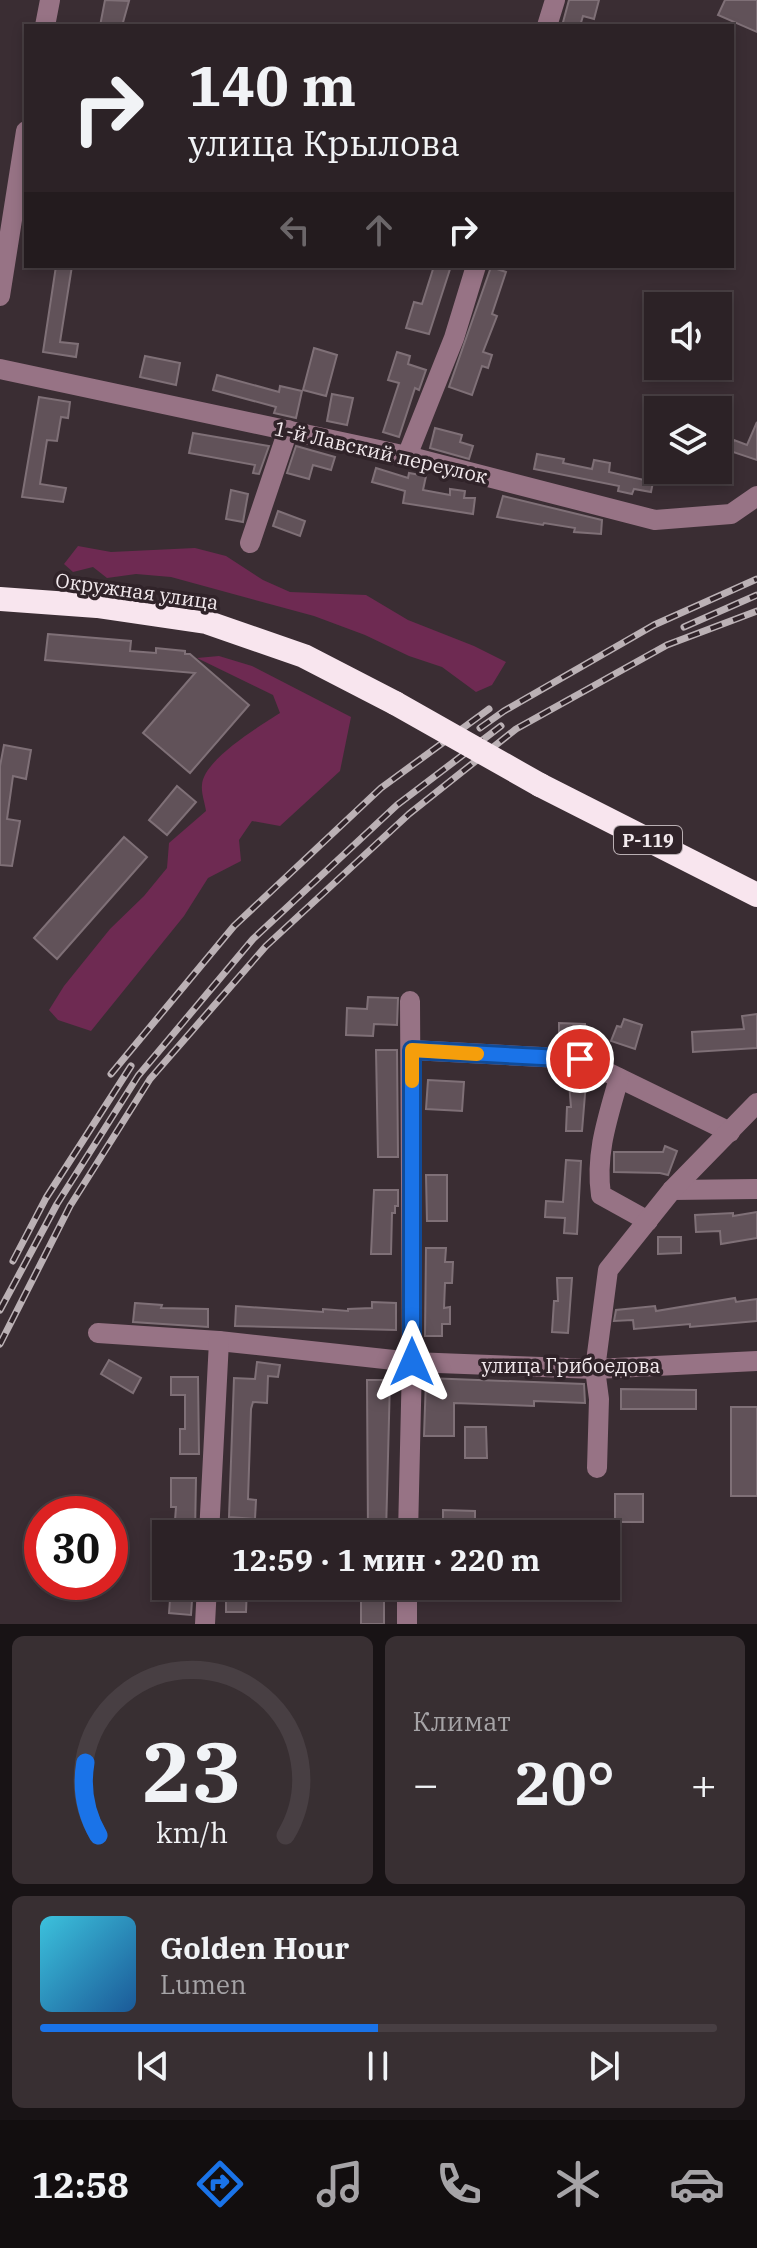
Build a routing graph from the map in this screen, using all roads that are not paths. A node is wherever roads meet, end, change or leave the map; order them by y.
1 (50, 0) edge
2 (555, 0) edge
3 (45, 24) edge
4 (548, 24) edge
5 (24, 144) edge
6 (475, 268) edge
7 (0, 296) edge
8 (0, 369) edge
9 (288, 430) junction
10 (407, 456) junction
11 (757, 496) edge
12 (250, 543) dead end
13 (0, 599) edge
14 (757, 895) edge
15 (410, 1001) dead end
16 (412, 1050) junction
17 (619, 1078) junction
18 (757, 1103) edge
19 (730, 1132) junction
20 (757, 1189) edge
21 (672, 1190) junction
22 (648, 1221) junction
23 (98, 1333) dead end
24 (219, 1341) junction
25 (757, 1361) edge
26 (412, 1362) junction
27 (595, 1369) junction
28 (597, 1468) dead end
29 (210, 1520) edge
30 (408, 1520) edge
31 (206, 1600) edge
32 (407, 1600) edge
33 (205, 1624) edge
34 (407, 1624) edge

1 - 3 street
2 - 4 street
5 - 7 street
6 - 10 street
8 - 9 street, 1-й Лавский переулок
9 - 10 street, 1-й Лавский переулок
9 - 12 street
10 - 11 street, 1-й Лавский переулок
13 - 14 highway, Окружная улица / Р-119, bridge
15 - 16 street
16 - 17 street
16 - 26 street
17 - 19 street
17 - 22 street
18 - 19 street
19 - 21 street
20 - 21 street
21 - 22 street
22 - 27 street
23 - 24 street, улица Грибоедова
24 - 26 street, улица Грибоедова
24 - 29 street
25 - 27 street, улица Грибоедова
26 - 27 street, улица Грибоедова
26 - 30 street
27 - 28 street
31 - 33 street
32 - 34 street

